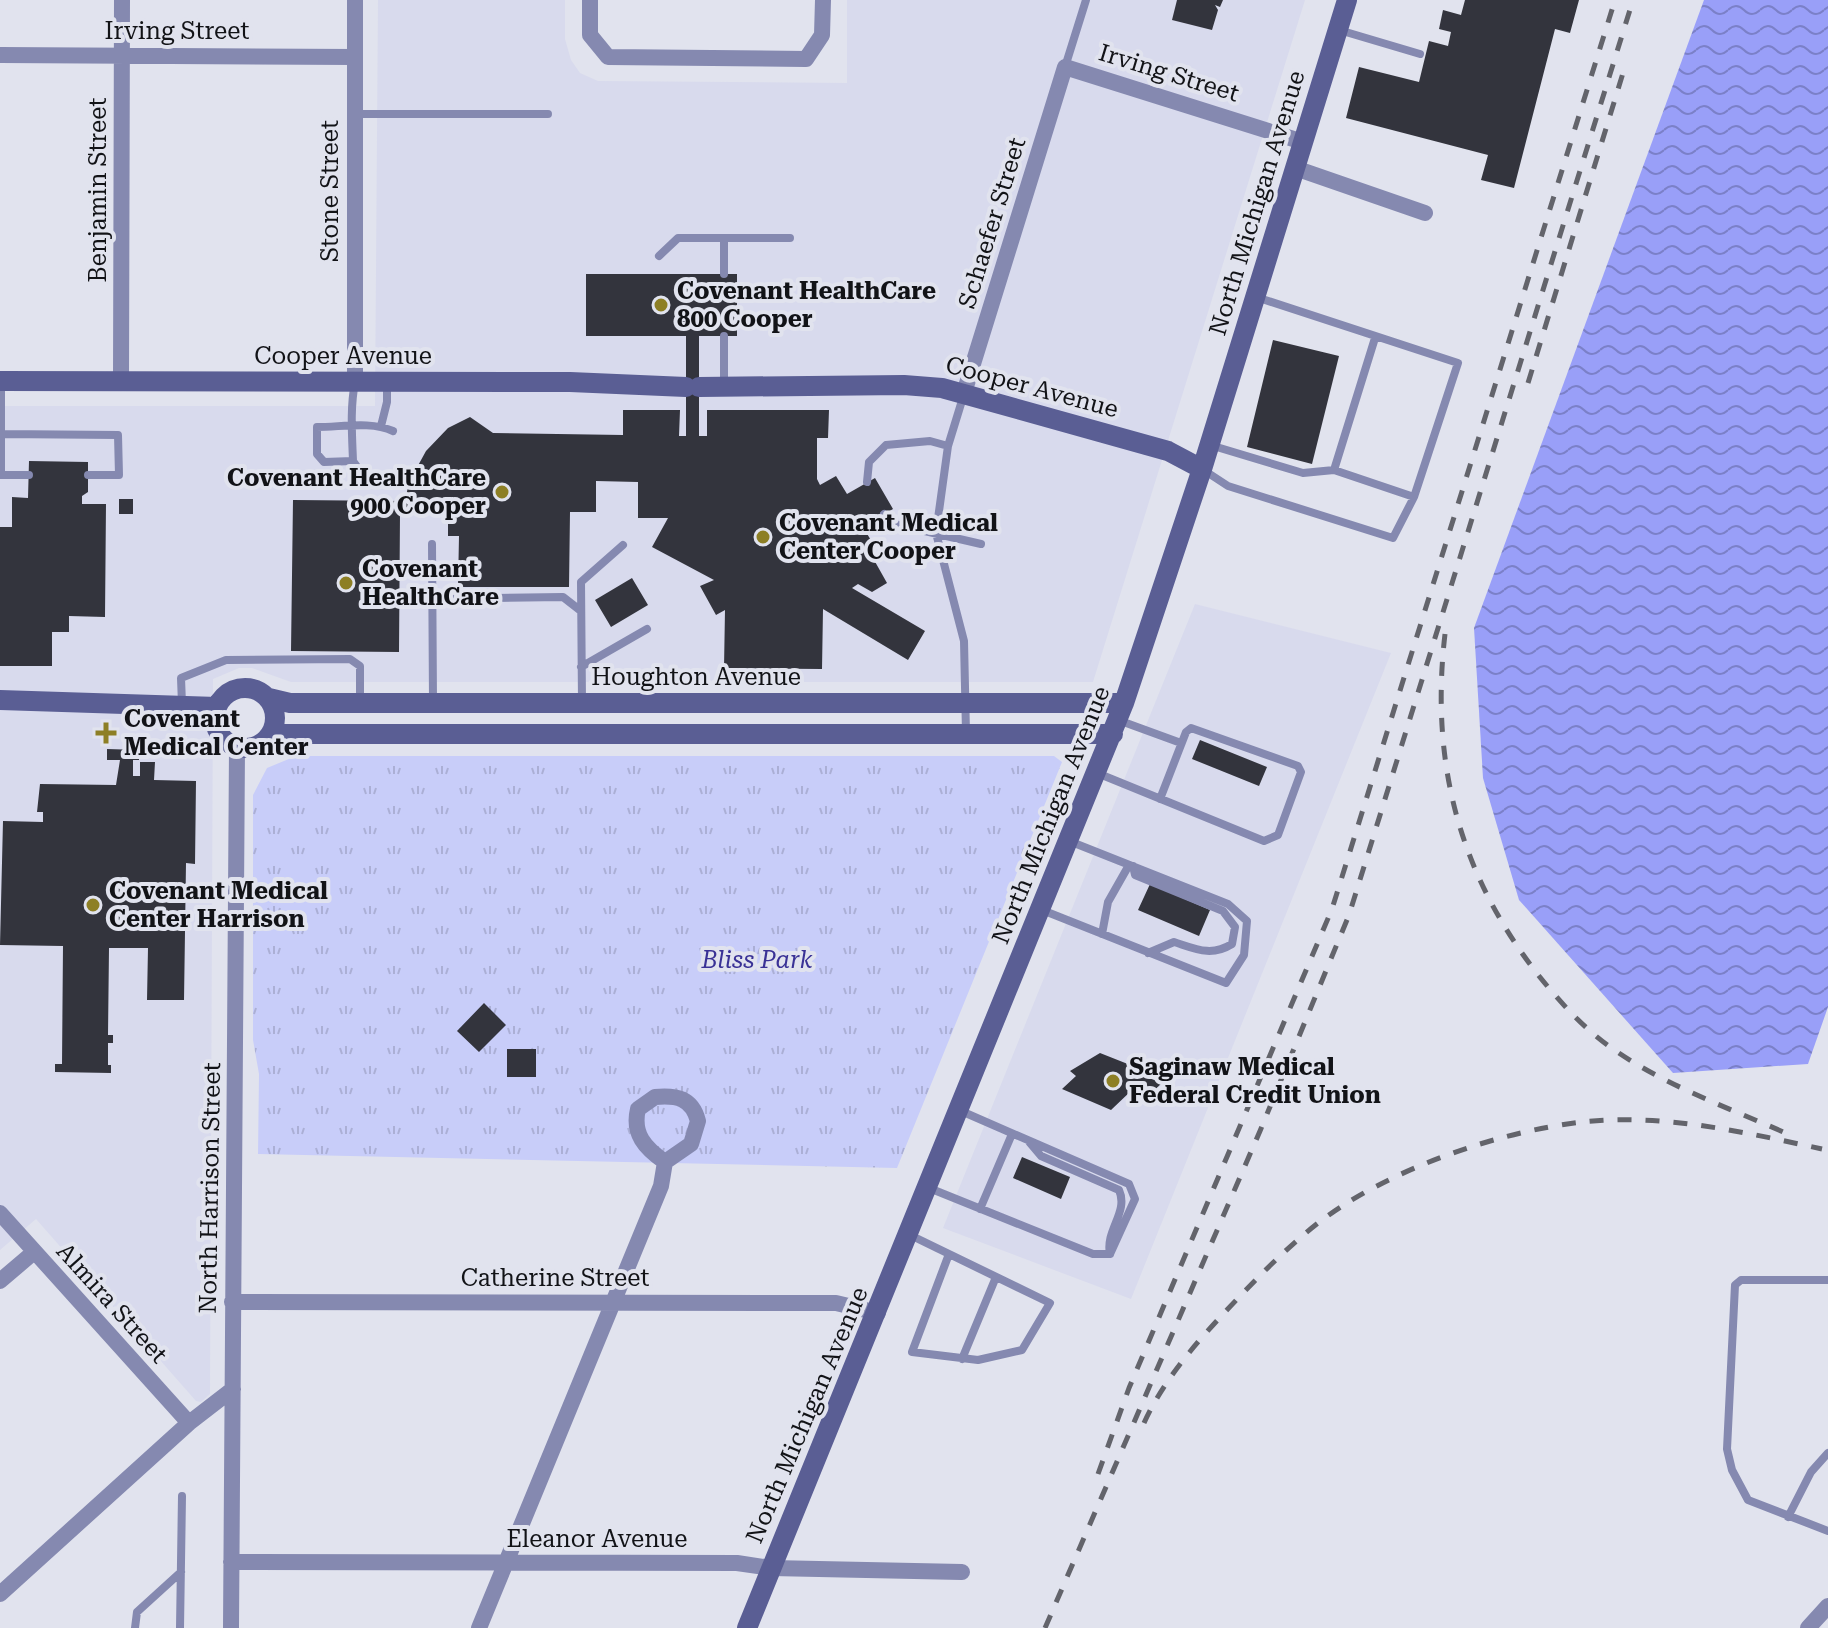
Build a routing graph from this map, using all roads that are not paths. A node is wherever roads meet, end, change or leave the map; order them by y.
1 (122, 0) edge
2 (355, 0) edge
3 (590, 0) edge
4 (823, 0) edge
5 (1086, 0) edge
6 (1347, 0) edge
7 (1338, 29) junction
8 (1420, 54) dead end
9 (0, 55) edge
10 (122, 55) junction
11 (354, 57) junction
12 (1065, 67) junction
13 (354, 114) junction
14 (548, 114) dead end
15 (1303, 142) junction
16 (1295, 168) junction
17 (1425, 213) dead end
18 (724, 238) junction
19 (790, 238) dead end
20 (659, 256) dead end
21 (724, 274) dead end
22 (1255, 297) junction
23 (724, 336) dead end
24 (1375, 338) junction
25 (0, 381) edge
26 (121, 381) junction
27 (355, 382) junction
28 (387, 382) junction
29 (724, 387) junction
30 (964, 393) junction
31 (352, 426) junction
32 (381, 426) junction
33 (393, 431) dead end
34 (0, 434) edge
35 (1209, 445) junction
36 (948, 446) junction
37 (353, 461) junction
38 (1202, 469) junction
39 (1334, 470) junction
40 (400, 474) dead end
41 (0, 475) edge
42 (29, 475) dead end
43 (88, 475) dead end
44 (867, 482) dead end
45 (1414, 497) junction
46 (884, 514) dead end
47 (936, 533) junction
48 (432, 544) dead end
49 (981, 544) dead end
50 (623, 545) dead end
51 (432, 599) junction
52 (581, 611) junction
53 (647, 629) dead end
54 (581, 667) junction
55 (269, 698) junction
56 (0, 700) edge
57 (361, 703) junction
58 (433, 703) junction
59 (582, 703) junction
60 (967, 703) junction
61 (182, 704) junction
62 (217, 707) junction
63 (1118, 719) junction
64 (966, 733) junction
65 (271, 734) junction
66 (1181, 743) junction
67 (237, 748) junction
68 (1097, 773) junction
69 (1160, 799) junction
70 (1069, 841) junction
71 (1131, 865) junction
72 (1041, 910) junction
73 (1102, 934) junction
74 (1148, 953) junction
75 (960, 1111) junction
76 (1012, 1134) junction
77 (1027, 1139) junction
78 (665, 1162) dead end
79 (929, 1188) junction
80 (980, 1209) junction
81 (0, 1213) edge
82 (910, 1235) junction
83 (34, 1252) junction
84 (949, 1254) junction
85 (1110, 1254) junction
86 (996, 1277) junction
87 (1828, 1280) edge
88 (0, 1281) edge
89 (232, 1302) junction
90 (613, 1302) junction
91 (878, 1313) junction
92 (962, 1359) junction
93 (233, 1389) junction
94 (189, 1423) junction
95 (1828, 1453) edge
96 (182, 1496) dead end
97 (1788, 1517) junction
98 (1828, 1531) edge
99 (231, 1562) junction
100 (506, 1563) junction
101 (771, 1568) junction
102 (181, 1572) junction
103 (962, 1572) dead end
104 (0, 1594) edge
105 (1828, 1606) edge
106 (135, 1628) edge
107 (180, 1628) edge
108 (231, 1628) edge
109 (479, 1628) edge
110 (747, 1628) edge
111 (1808, 1628) edge

1 - 10 street, Benjamin Street
2 - 11 street, Stone Street
3 - 4 street
5 - 12 lane
6 - 7 street, North Michigan Avenue
7 - 8 lane
7 - 15 street, North Michigan Avenue
9 - 10 street, Irving Street
10 - 11 street, Irving Street
10 - 26 street, Benjamin Street
11 - 13 street, Stone Street
12 - 15 street, Irving Street
12 - 30 street, Schaefer Street
13 - 14 lane
13 - 27 street, Stone Street
15 - 16 street, North Michigan Avenue
16 - 17 street
16 - 22 street, North Michigan Avenue
18 - 19 lane
18 - 20 lane
18 - 21 lane
22 - 24 lane
22 - 35 street, North Michigan Avenue
23 - 29 lane
24 - 39 lane
24 - 45 lane
25 - 26 street, Cooper Avenue
25 - 34 lane
26 - 27 street, Cooper Avenue
27 - 28 street, Cooper Avenue
27 - 31 lane
28 - 29 street, Cooper Avenue
28 - 32 lane
29 - 30 street, Cooper Avenue
30 - 36 lane
30 - 38 street, Cooper Avenue
31 - 32 lane
31 - 37 lane
31 - 37 lane
32 - 33 lane
34 - 41 lane
34 - 43 lane
35 - 38 street, North Michigan Avenue
35 - 39 lane
36 - 44 lane
36 - 47 lane
37 - 40 lane
38 - 45 lane
38 - 63 street, North Michigan Avenue
39 - 45 lane
41 - 42 lane
46 - 47 lane
47 - 49 lane
47 - 60 lane
48 - 51 lane
50 - 52 lane
51 - 52 lane
51 - 58 lane
52 - 54 lane
53 - 54 lane
54 - 59 lane
55 - 57 street, Houghton Avenue
55 - 62 street
55 - 65 street
56 - 61 street
57 - 58 street, Houghton Avenue
57 - 61 lane
58 - 59 street, Houghton Avenue
59 - 60 street, Houghton Avenue
60 - 63 street, Houghton Avenue
60 - 64 lane
61 - 62 street
62 - 67 street
63 - 64 street
63 - 66 lane
63 - 68 street, North Michigan Avenue
64 - 65 street
65 - 67 street
66 - 69 lane
66 - 69 lane
67 - 89 street, North Harrison Street
68 - 69 lane
68 - 70 street, North Michigan Avenue
70 - 71 lane
70 - 72 street, North Michigan Avenue
71 - 73 lane
71 - 74 lane
71 - 74 lane
72 - 73 lane
72 - 75 street, North Michigan Avenue
73 - 74 lane
75 - 76 lane
75 - 79 street, North Michigan Avenue
76 - 77 lane
76 - 80 lane
77 - 85 lane
77 - 85 lane
78 - 90 street
79 - 80 lane
79 - 82 street, North Michigan Avenue
80 - 85 lane
81 - 83 street, Almira Street
82 - 84 lane
82 - 91 street, North Michigan Avenue
83 - 88 street
83 - 94 street, Almira Street
84 - 86 lane
84 - 92 lane
86 - 92 lane
86 - 92 lane
87 - 97 lane
89 - 90 street, Catherine Street
89 - 93 street, North Harrison Street
90 - 91 street, Catherine Street
90 - 100 street
91 - 101 street, North Michigan Avenue
93 - 94 street
93 - 99 street, North Harrison Street
94 - 104 street
95 - 97 lane
96 - 102 lane
97 - 98 lane
99 - 100 street, Eleanor Avenue
99 - 108 street, North Harrison Street
100 - 101 street, Eleanor Avenue
100 - 109 street
101 - 103 street, Eleanor Avenue
101 - 110 street, North Michigan Avenue
102 - 106 lane
102 - 107 lane
105 - 111 street

